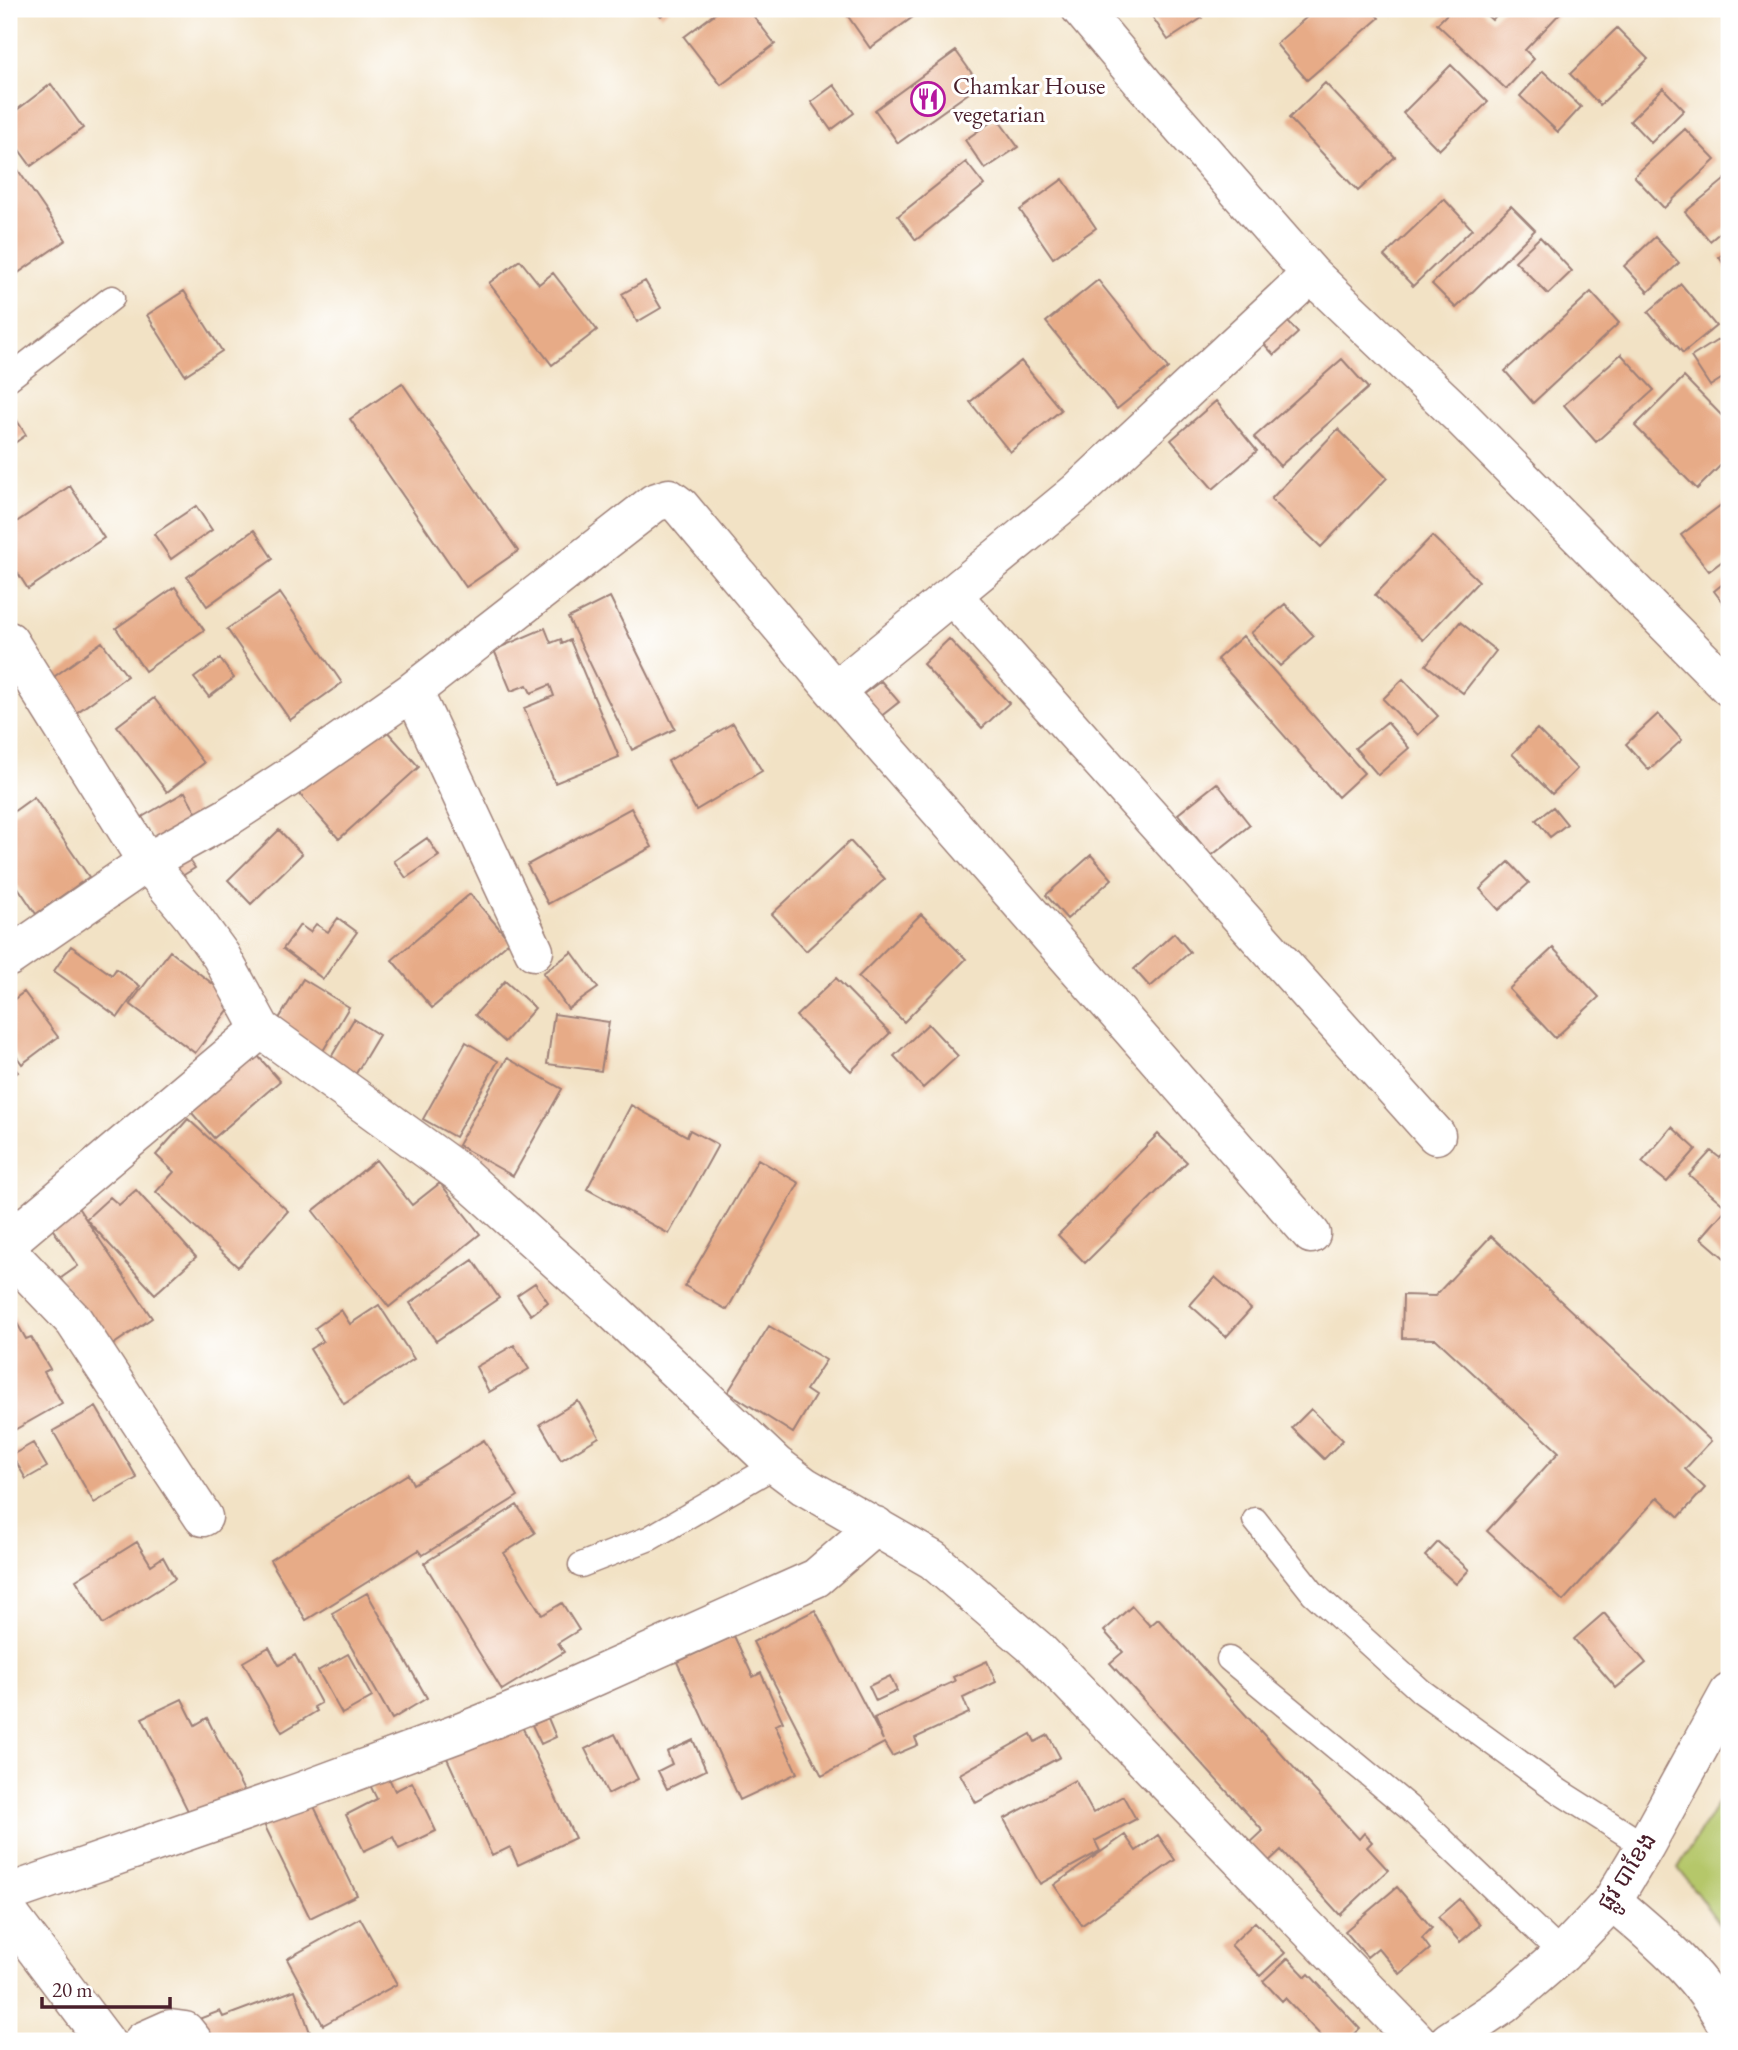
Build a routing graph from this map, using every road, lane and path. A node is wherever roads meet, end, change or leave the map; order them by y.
1 (1081, 9) edge
2 (1311, 274) junction
3 (112, 298) dead end
4 (9, 378) edge
5 (952, 595) junction
6 (9, 641) edge
7 (1729, 687) edge
8 (413, 691) junction
9 (835, 691) junction
10 (147, 862) junction
11 (534, 951) dead end
12 (9, 957) edge
13 (261, 1029) junction
14 (1436, 1135) dead end
15 (1311, 1234) dead end
16 (9, 1241) edge
17 (9, 1253) edge
18 (776, 1465) junction
19 (203, 1517) dead end
20 (1255, 1520) dead end
21 (876, 1526) junction
22 (581, 1566) dead end
23 (1229, 1659) dead end
24 (1729, 1693) edge
25 (1645, 1846) junction
26 (9, 1893) edge
27 (1612, 1901) junction
28 (9, 1914) edge
29 (1562, 1954) junction
30 (1729, 2030) edge
31 (104, 2041) edge
32 (143, 2041) edge
33 (194, 2041) edge
34 (1418, 2041) edge
35 (1449, 2041) edge

1 - 2 street
2 - 5 street
2 - 7 street
3 - 4 lane
5 - 9 street
5 - 14 street
6 - 10 street
8 - 9 street
8 - 10 street
8 - 11 street
9 - 15 street
10 - 12 street
10 - 13 street
13 - 16 street
13 - 18 street
17 - 19 street
18 - 21 street
18 - 22 lane
20 - 25 lane
21 - 26 street
21 - 34 street
23 - 29 lane
24 - 25 street, ផ្លូវ បាខែង
25 - 27 street, ផ្លូវ បាខែង
27 - 29 street, ផ្លូវ បាខែង
27 - 30 street
28 - 31 street
29 - 35 street, ផ្លូវ បាខែង
32 - 33 street

